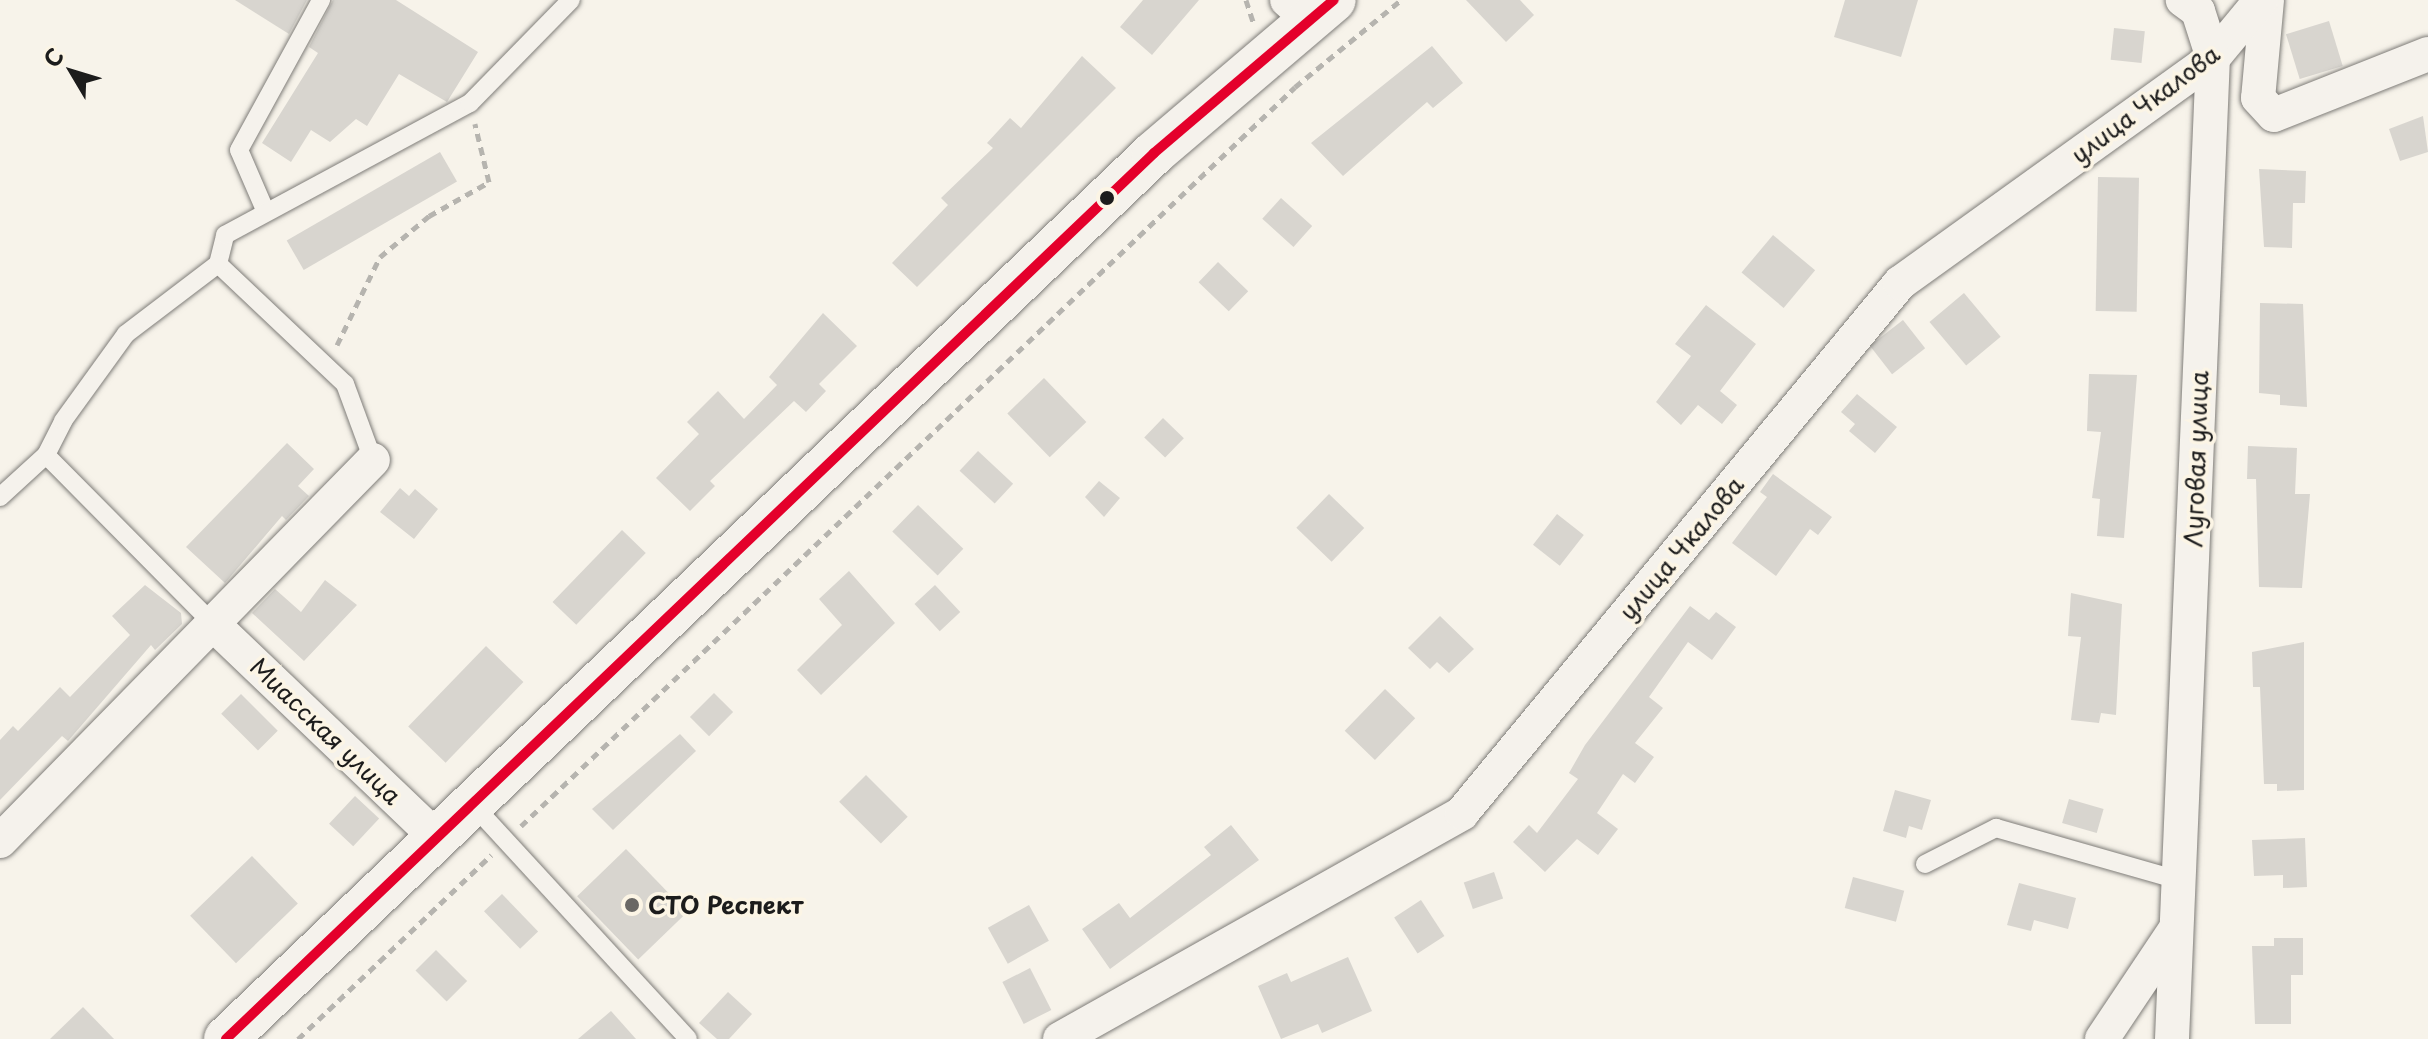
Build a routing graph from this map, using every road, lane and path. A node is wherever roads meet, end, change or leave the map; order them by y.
1 (321, 0) edge
2 (571, 0) edge
3 (1401, 0) edge
4 (2183, 0) edge
5 (2264, 0) edge
6 (1310, 7) edge
7 (2428, 54) edge
8 (2213, 58) junction
9 (470, 103) junction
10 (265, 210) junction
11 (218, 264) junction
12 (345, 384) junction
13 (46, 455) junction
14 (373, 460) joint
15 (0, 497) edge
16 (213, 624) junction
17 (474, 806) junction
18 (438, 839) junction
19 (506, 840) junction
20 (0, 841) edge
21 (1925, 864) dead end
22 (2179, 880) junction
23 (2176, 928) junction
24 (226, 1039) edge
25 (298, 1039) edge
26 (688, 1039) edge
27 (1060, 1039) edge
28 (2102, 1039) edge
29 (2172, 1039) edge

1 - 10 lane
2 - 9 lane
3 - 19 path
4 - 8 street, Луговая улица
5 - 7 street, улица Чкалова
5 - 8 street, улица Чкалова
6 - 17 main road
8 - 22 street, Луговая улица
8 - 27 street, улица Чкалова
9 - 10 lane
9 - 12 path
10 - 11 lane
11 - 12 lane
11 - 13 lane
12 - 14 lane
13 - 15 lane
13 - 16 lane
14 - 16 street
16 - 18 street, Миасская улица
16 - 20 street
17 - 18 main road
17 - 19 lane
18 - 24 main road
19 - 25 path
19 - 26 lane
21 - 22 lane
22 - 23 street, Луговая улица
23 - 28 street
23 - 29 street, Луговая улица

